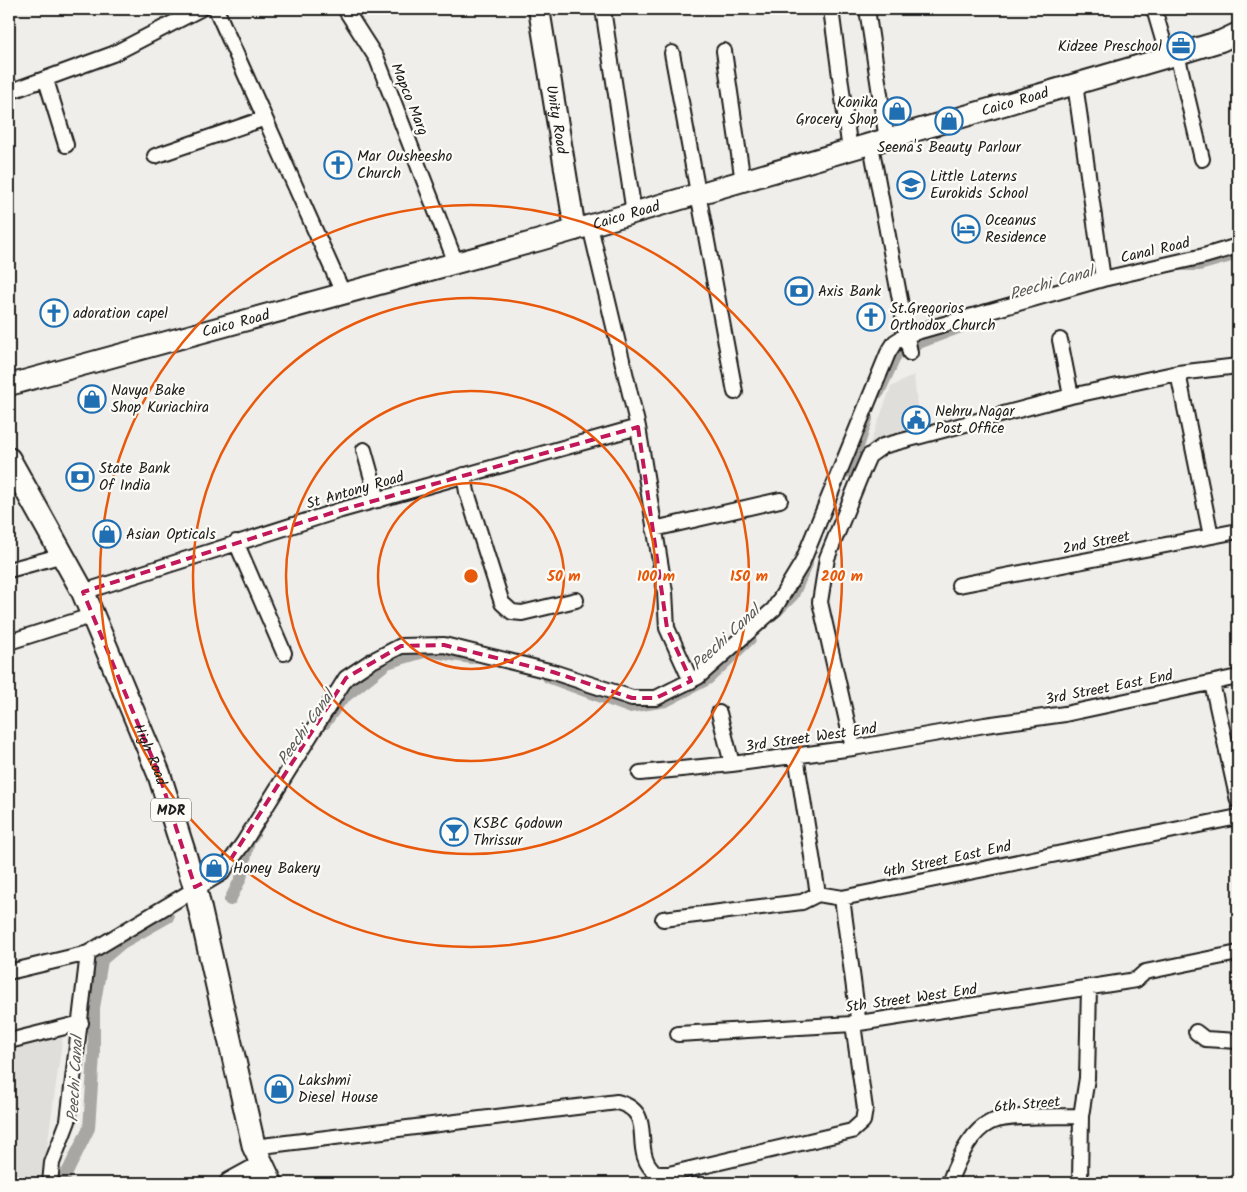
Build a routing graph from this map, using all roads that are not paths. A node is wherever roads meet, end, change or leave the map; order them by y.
1 (200, 9) edge
2 (216, 9) edge
3 (345, 9) edge
4 (539, 9) edge
5 (603, 9) edge
6 (831, 9) edge
7 (868, 9) edge
8 (1154, 9) edge
9 (1238, 33) edge
10 (724, 51) dead end
11 (672, 53) dead end
12 (1173, 56) junction
13 (46, 80) junction
14 (1075, 84) junction
15 (9, 92) edge
16 (263, 119) junction
17 (879, 142) junction
18 (66, 145) dead end
19 (850, 151) junction
20 (155, 156) dead end
21 (1202, 158) dead end
22 (743, 182) junction
23 (698, 195) junction
24 (634, 213) junction
25 (582, 228) junction
26 (1238, 246) edge
27 (456, 263) junction
28 (1103, 279) junction
29 (343, 293) junction
30 (1060, 340) dead end
31 (907, 343) junction
32 (1238, 366) edge
33 (1178, 373) junction
34 (9, 385) edge
35 (735, 392) dead end
36 (1071, 396) junction
37 (638, 428) junction
38 (364, 450) dead end
39 (9, 459) edge
40 (464, 475) junction
41 (378, 500) junction
42 (780, 500) dead end
43 (654, 529) junction
44 (1238, 531) edge
45 (1211, 536) junction
46 (236, 542) junction
47 (62, 555) junction
48 (9, 570) edge
49 (959, 586) dead end
50 (83, 592) junction
51 (576, 600) dead end
52 (94, 615) junction
53 (9, 642) edge
54 (284, 653) dead end
55 (1238, 677) edge
56 (690, 681) junction
57 (1212, 683) junction
58 (719, 713) dead end
59 (985, 725) joint
60 (853, 748) junction
61 (796, 756) junction
62 (732, 764) junction
63 (640, 773) dead end
64 (1238, 800) edge
65 (1238, 817) edge
66 (195, 887) junction
67 (818, 894) junction
68 (842, 898) junction
69 (662, 919) dead end
70 (88, 952) junction
71 (1238, 953) edge
72 (9, 972) edge
73 (1089, 987) junction
74 (81, 1023) junction
75 (853, 1024) junction
76 (1196, 1032) dead end
77 (678, 1034) dead end
78 (9, 1041) edge
79 (1238, 1041) edge
80 (1081, 1116) junction
81 (263, 1165) edge
82 (655, 1179) edge
83 (50, 1183) edge
84 (230, 1183) edge
85 (949, 1183) edge
86 (1080, 1183) edge

1 - 13 street
2 - 16 street
3 - 27 street, Mapco Marg
4 - 25 street, Unity Road
5 - 24 street
6 - 19 street
7 - 17 street
8 - 12 street
9 - 12 street, Caico Road
10 - 22 street
11 - 23 street
12 - 14 street, Caico Road
12 - 21 street
13 - 15 street
13 - 18 street
14 - 17 street, Caico Road
14 - 28 street
16 - 20 street
16 - 29 street
17 - 19 street, Caico Road
17 - 31 street
19 - 22 street, Caico Road
22 - 23 street, Caico Road
23 - 24 street, Caico Road
23 - 35 street
24 - 25 street, Caico Road
25 - 27 street, Caico Road
25 - 37 street
26 - 28 street, Canal Road
27 - 29 street, Caico Road
28 - 31 street, Canal Road
29 - 34 street, Caico Road
30 - 36 street
31 - 56 street
32 - 33 street
33 - 36 street
33 - 45 street
36 - 60 street
37 - 40 street, St Antony Road
37 - 43 street
38 - 41 street
39 - 47 main road, High Road / MDR
40 - 41 street, St Antony Road
40 - 51 street
41 - 46 street, St Antony Road
42 - 43 street
43 - 56 street
44 - 45 street, 2nd Street
45 - 49 street, 2nd Street
46 - 50 street, St Antony Road
46 - 54 street
47 - 48 street
47 - 50 main road, High Road / MDR
50 - 52 main road, High Road / MDR
52 - 53 street
52 - 66 main road, High Road / MDR
55 - 57 street, 3rd Street East End
56 - 66 street
57 - 59 street, 3rd Street East End
57 - 64 street
58 - 62 street
59 - 60 street, 3rd Street West End
60 - 61 street, 3rd Street West End
61 - 62 street, 3rd Street West End
61 - 67 street
62 - 63 street, 3rd Street West End
65 - 68 street, 4th Street East End
66 - 70 street
66 - 81 main road, High Road / MDR
67 - 68 street, 4th Street East End
67 - 69 street
68 - 75 street
70 - 72 street
70 - 74 street
71 - 73 street, 5th Street West End
73 - 75 street, 5th Street West End
73 - 80 street, 6th Street
74 - 78 street
74 - 83 street
75 - 77 street, 5th Street West End
75 - 82 street
76 - 79 street
80 - 85 street, 6th Street
80 - 86 street, 6th Street
81 - 82 street
81 - 84 street

